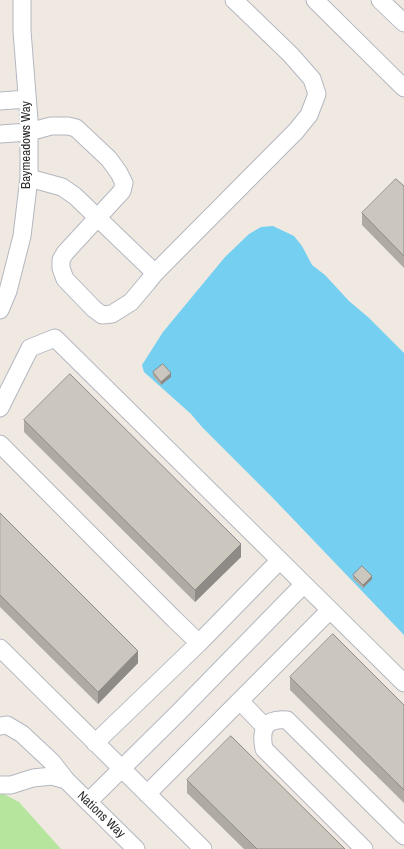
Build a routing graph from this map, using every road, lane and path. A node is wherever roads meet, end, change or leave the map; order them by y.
1 (22, 0) edge
2 (234, 0) edge
3 (315, 0) edge
4 (380, 0) edge
5 (404, 23) edge
6 (404, 88) edge
7 (27, 99) junction
8 (0, 101) edge
9 (29, 132) junction
10 (0, 134) edge
11 (29, 178) junction
12 (97, 218) junction
13 (155, 273) junction
14 (0, 310) edge
15 (1, 404) edge
16 (0, 444) edge
17 (280, 560) junction
18 (304, 584) junction
19 (330, 610) junction
20 (199, 643) junction
21 (0, 648) edge
22 (404, 683) edge
23 (240, 701) junction
24 (0, 726) edge
25 (265, 727) junction
26 (96, 742) junction
27 (122, 769) junction
28 (66, 780) junction
29 (0, 784) edge
30 (147, 794) junction
31 (88, 802) junction
32 (404, 836) edge
33 (134, 848) edge
34 (203, 849) edge
35 (364, 849) edge

1 - 7 street, Baymeadows Way
2 - 13 street
3 - 6 street
4 - 5 street
7 - 8 street
7 - 9 street, Baymeadows Way
9 - 10 street
9 - 11 street, Baymeadows Way
9 - 12 street
11 - 12 street
11 - 14 street, Baymeadows Way
12 - 13 street
12 - 13 street
15 - 17 street
16 - 20 street
17 - 18 street
17 - 20 street
18 - 19 street
18 - 27 street
19 - 22 street
19 - 23 street
20 - 26 street
21 - 26 street
23 - 25 street
23 - 30 street
24 - 28 street, Nations Way
25 - 32 street
25 - 35 street
26 - 27 street
27 - 30 street
27 - 31 street
28 - 29 street, Nations Way
28 - 31 street, Nations Way
30 - 34 street
31 - 33 street, Nations Way

